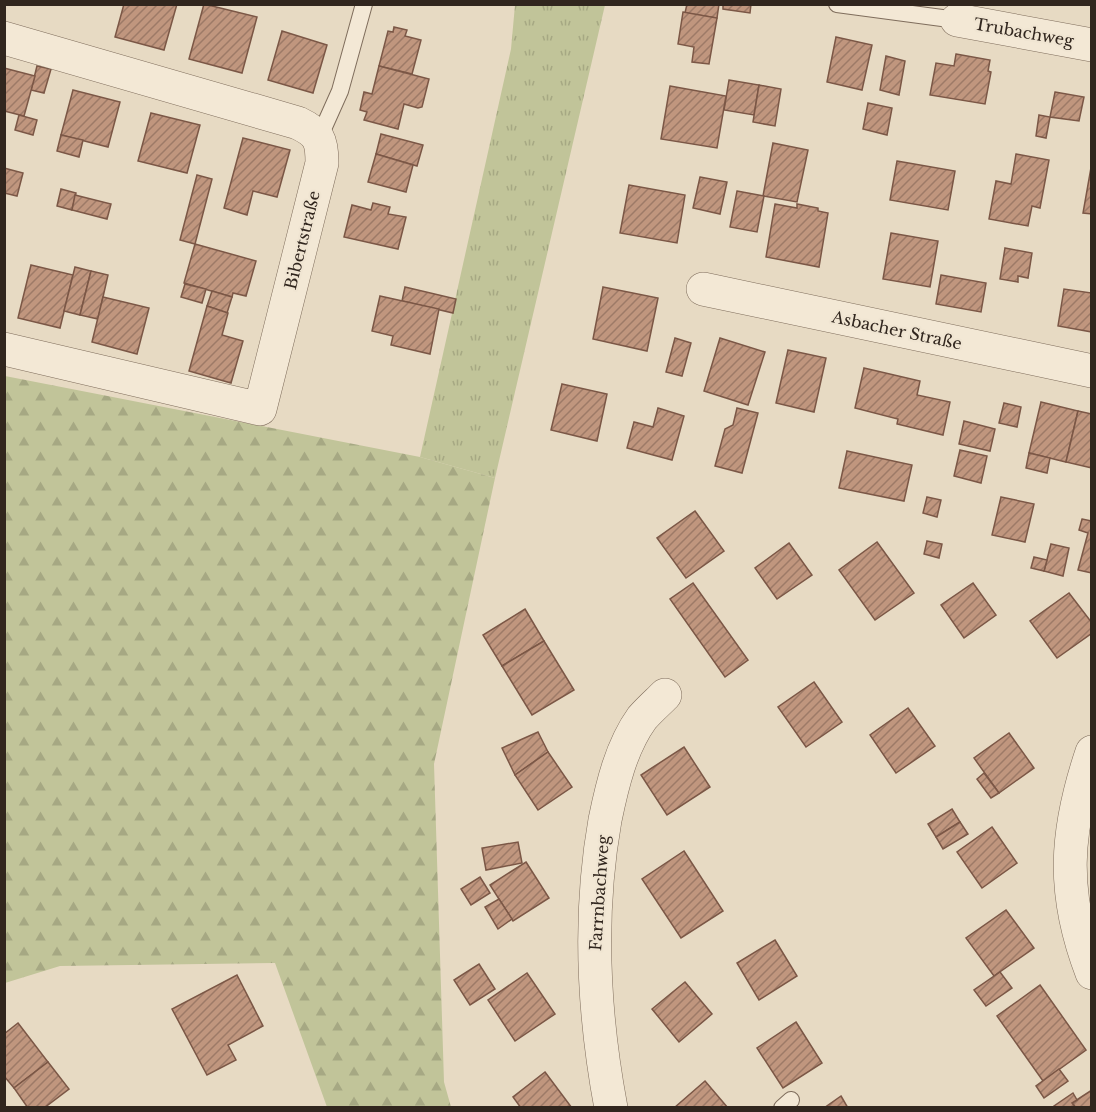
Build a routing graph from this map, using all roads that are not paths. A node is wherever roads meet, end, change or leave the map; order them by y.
1 (364, 4) edge
2 (837, 4) edge
3 (957, 20) joint
4 (4, 38) edge
5 (1092, 45) edge
6 (319, 138) junction
7 (703, 289) dead end
8 (4, 349) edge
9 (1092, 371) edge
10 (665, 695) dead end
11 (1092, 752) edge
12 (1092, 973) edge
13 (611, 1107) edge

1 - 6 lane
2 - 3 lane
3 - 5 street, Trubachweg
4 - 6 street
6 - 8 street, Bibertstraße
7 - 9 street, Asbacher Straße
10 - 13 street, Farrnbachweg
11 - 12 street

